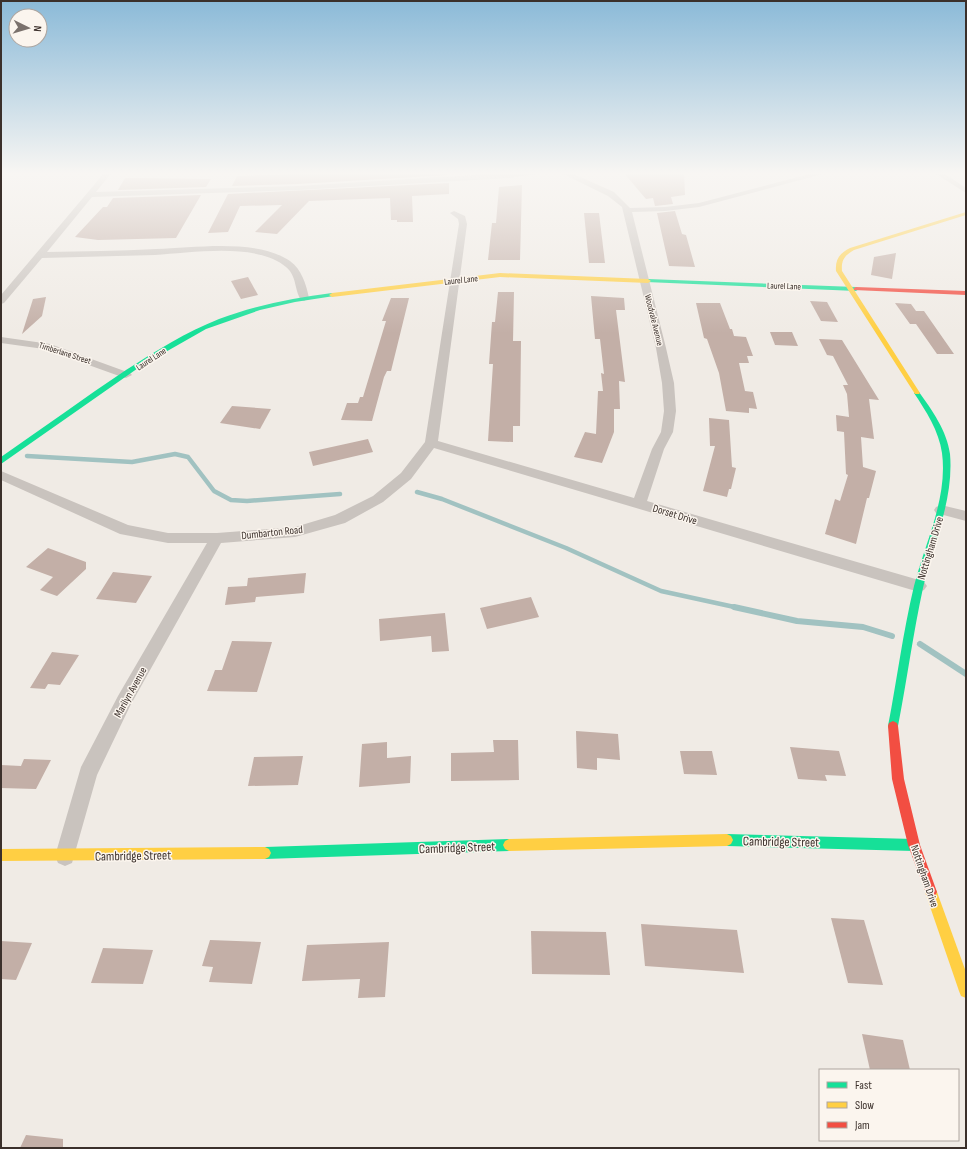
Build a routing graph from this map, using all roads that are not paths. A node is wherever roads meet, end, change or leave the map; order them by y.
1 (64, 226) edge
2 (463, 226) edge
3 (631, 226) edge
4 (926, 226) edge
5 (40, 254) junction
6 (454, 280) junction
7 (644, 280) junction
8 (849, 289) junction
9 (966, 293) edge
10 (304, 298) junction
11 (1, 301) edge
12 (1, 340) edge
13 (126, 375) junction
14 (431, 443) junction
15 (1, 462) edge
16 (1, 475) edge
17 (639, 504) junction
18 (941, 510) junction
19 (966, 516) edge
20 (217, 538) junction
21 (919, 586) junction
22 (914, 845) junction
23 (1, 855) edge
24 (65, 856) junction
25 (966, 991) edge

1 - 5 street
2 - 6 street, Dumbarton Road
3 - 7 street, Woodvale Avenue
4 - 8 street, Nottingham Drive
5 - 10 street
5 - 11 street
6 - 7 street, Laurel Lane
6 - 10 street, Laurel Lane
6 - 14 street, Dumbarton Road
7 - 8 street, Laurel Lane
7 - 17 street, Woodvale Avenue
8 - 9 street, Laurel Lane
8 - 18 street, Nottingham Drive
10 - 13 street, Laurel Lane
12 - 13 street, Timberlane Street
13 - 15 street, Laurel Lane
14 - 17 street, Dorset Drive
14 - 20 street, Dumbarton Road
16 - 20 street, Dumbarton Road
17 - 21 street, Dorset Drive
18 - 19 street
18 - 21 street, Nottingham Drive
20 - 24 street, Marilyn Avenue
21 - 22 street, Nottingham Drive
22 - 24 street, Cambridge Street
22 - 25 street, Nottingham Drive
23 - 24 street, Cambridge Street

